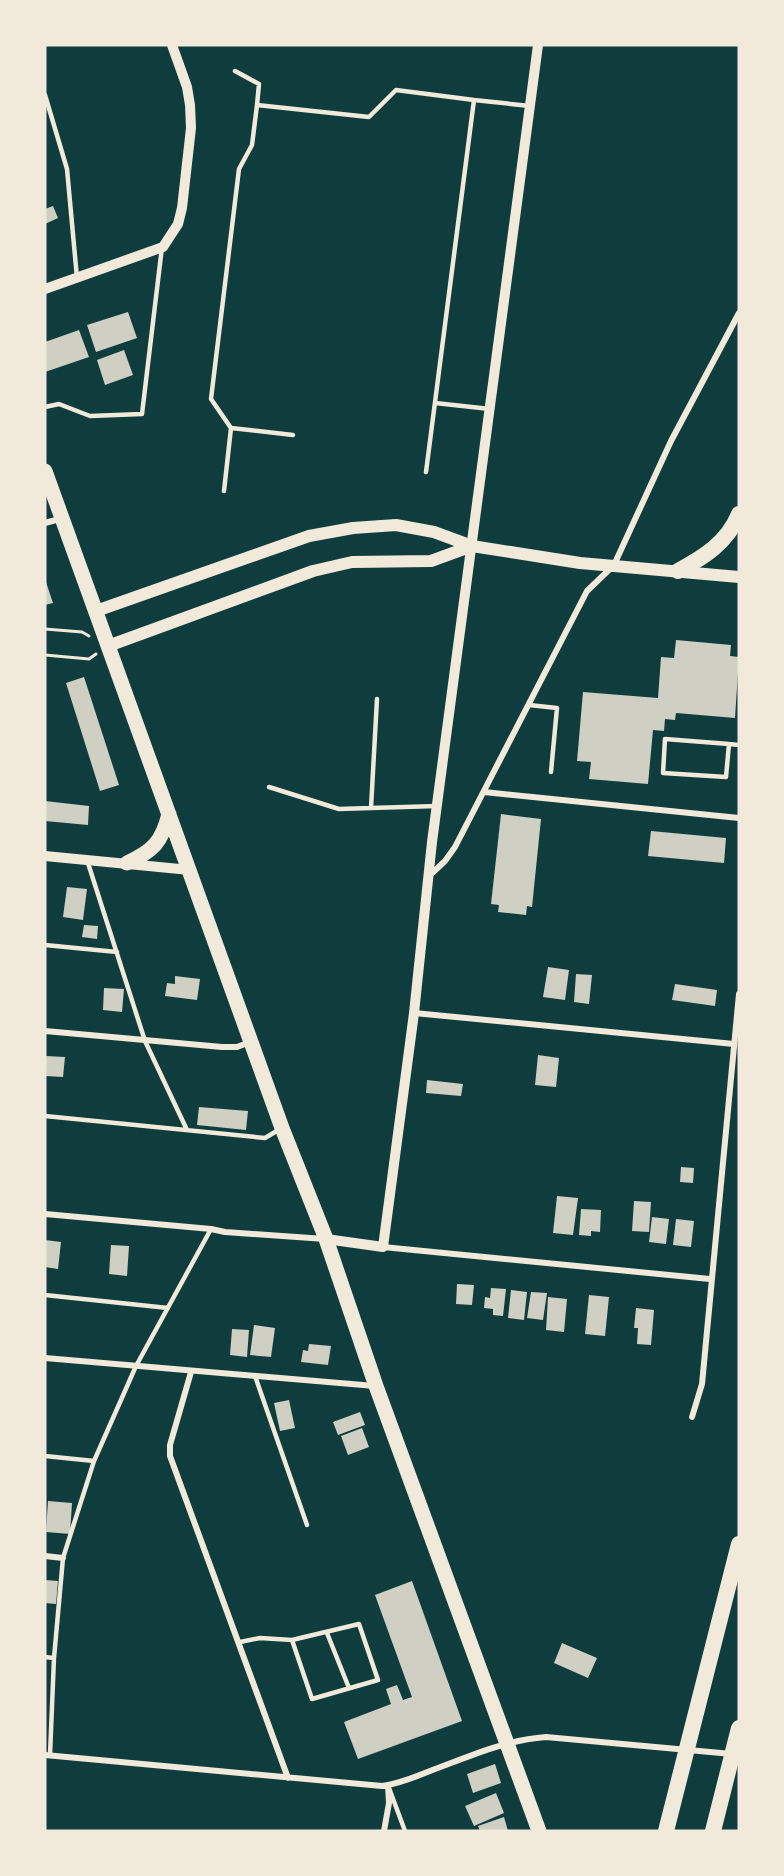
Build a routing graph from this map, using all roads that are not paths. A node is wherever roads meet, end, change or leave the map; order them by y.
1 (172, 45) edge
2 (538, 45) edge
3 (235, 71) dead end
4 (45, 95) edge
5 (474, 100) junction
6 (257, 105) junction
7 (530, 106) junction
8 (162, 247) junction
9 (77, 278) junction
10 (45, 289) edge
11 (739, 313) edge
12 (435, 403) junction
13 (45, 407) edge
14 (490, 409) junction
15 (231, 428) junction
16 (293, 435) dead end
17 (45, 471) edge
18 (426, 472) dead end
19 (224, 491) dead end
20 (739, 514) edge
21 (63, 518) junction
22 (45, 523) edge
23 (472, 546) junction
24 (614, 565) junction
25 (678, 571) junction
26 (739, 577) edge
27 (96, 611) junction
28 (108, 646) junction
29 (377, 699) dead end
30 (529, 705) junction
31 (729, 744) junction
32 (739, 745) edge
33 (551, 772) dead end
34 (269, 787) dead end
35 (483, 792) junction
36 (437, 806) junction
37 (371, 808) junction
38 (169, 814) junction
39 (739, 818) edge
40 (45, 856) edge
41 (87, 860) junction
42 (127, 863) junction
43 (189, 870) junction
44 (428, 877) junction
45 (45, 945) edge
46 (117, 951) junction
47 (739, 994) edge
48 (414, 1013) junction
49 (45, 1031) edge
50 (146, 1041) junction
51 (251, 1042) junction
52 (734, 1044) junction
53 (45, 1116) edge
54 (282, 1128) junction
55 (187, 1130) junction
56 (45, 1214) edge
57 (211, 1229) junction
58 (326, 1239) junction
59 (383, 1247) junction
60 (710, 1279) junction
61 (45, 1295) edge
62 (168, 1308) junction
63 (45, 1358) edge
64 (136, 1366) junction
65 (191, 1372) junction
66 (255, 1376) junction
67 (376, 1386) junction
68 (692, 1417) dead end
69 (45, 1456) edge
70 (94, 1461) junction
71 (307, 1525) dead end
72 (739, 1544) edge
73 (45, 1556) edge
74 (63, 1558) junction
75 (327, 1633) junction
76 (292, 1640) junction
77 (240, 1642) junction
78 (45, 1658) edge
79 (54, 1658) junction
80 (349, 1688) junction
81 (738, 1730) edge
82 (508, 1743) junction
83 (739, 1754) edge
84 (48, 1755) edge
85 (288, 1778) junction
86 (388, 1785) junction
87 (384, 1831) edge
88 (405, 1831) edge
89 (539, 1831) edge
90 (666, 1831) edge
91 (713, 1831) edge

1 - 8 street
2 - 7 street
3 - 6 lane
4 - 9 lane
5 - 6 lane
5 - 7 lane
5 - 12 lane
6 - 15 lane
7 - 14 street
8 - 9 street
8 - 13 lane
9 - 10 street
11 - 24 street
12 - 14 lane
12 - 18 lane
14 - 23 street
15 - 16 lane
15 - 19 lane
17 - 21 main road
20 - 25 highway
21 - 22 street
21 - 27 main road
23 - 24 main road
23 - 27 main road
23 - 28 main road
23 - 36 street
24 - 25 main road
24 - 30 street
25 - 26 main road
27 - 28 main road
28 - 38 main road
29 - 37 lane
30 - 33 lane
30 - 35 street
31 - 31 lane
31 - 32 lane
34 - 37 lane
35 - 39 street
35 - 44 street
36 - 37 lane
36 - 44 street
38 - 42 main road
38 - 43 main road
40 - 41 street
41 - 42 street
41 - 46 lane
42 - 43 street
43 - 51 main road
44 - 48 street
45 - 46 lane
46 - 50 lane
47 - 52 street
48 - 52 street
48 - 59 street
49 - 50 street
50 - 51 street
50 - 55 lane
51 - 54 main road
52 - 60 street
53 - 55 lane
54 - 55 lane
54 - 58 main road
56 - 57 street
57 - 58 street
57 - 62 lane
58 - 59 street
58 - 67 main road
59 - 60 street
60 - 68 street
61 - 62 lane
62 - 64 lane
63 - 64 street
64 - 65 street
64 - 70 lane
65 - 66 street
65 - 77 street
66 - 67 street
66 - 71 lane
67 - 82 main road
69 - 70 lane
70 - 74 lane
72 - 90 highway
73 - 74 street
74 - 79 lane
75 - 76 lane
75 - 80 lane
75 - 80 lane
76 - 77 lane
76 - 80 lane
77 - 85 street
78 - 79 lane
79 - 84 lane
81 - 91 highway
82 - 83 street
82 - 86 street
82 - 89 main road
84 - 85 street
85 - 86 street
86 - 87 street
86 - 88 lane

